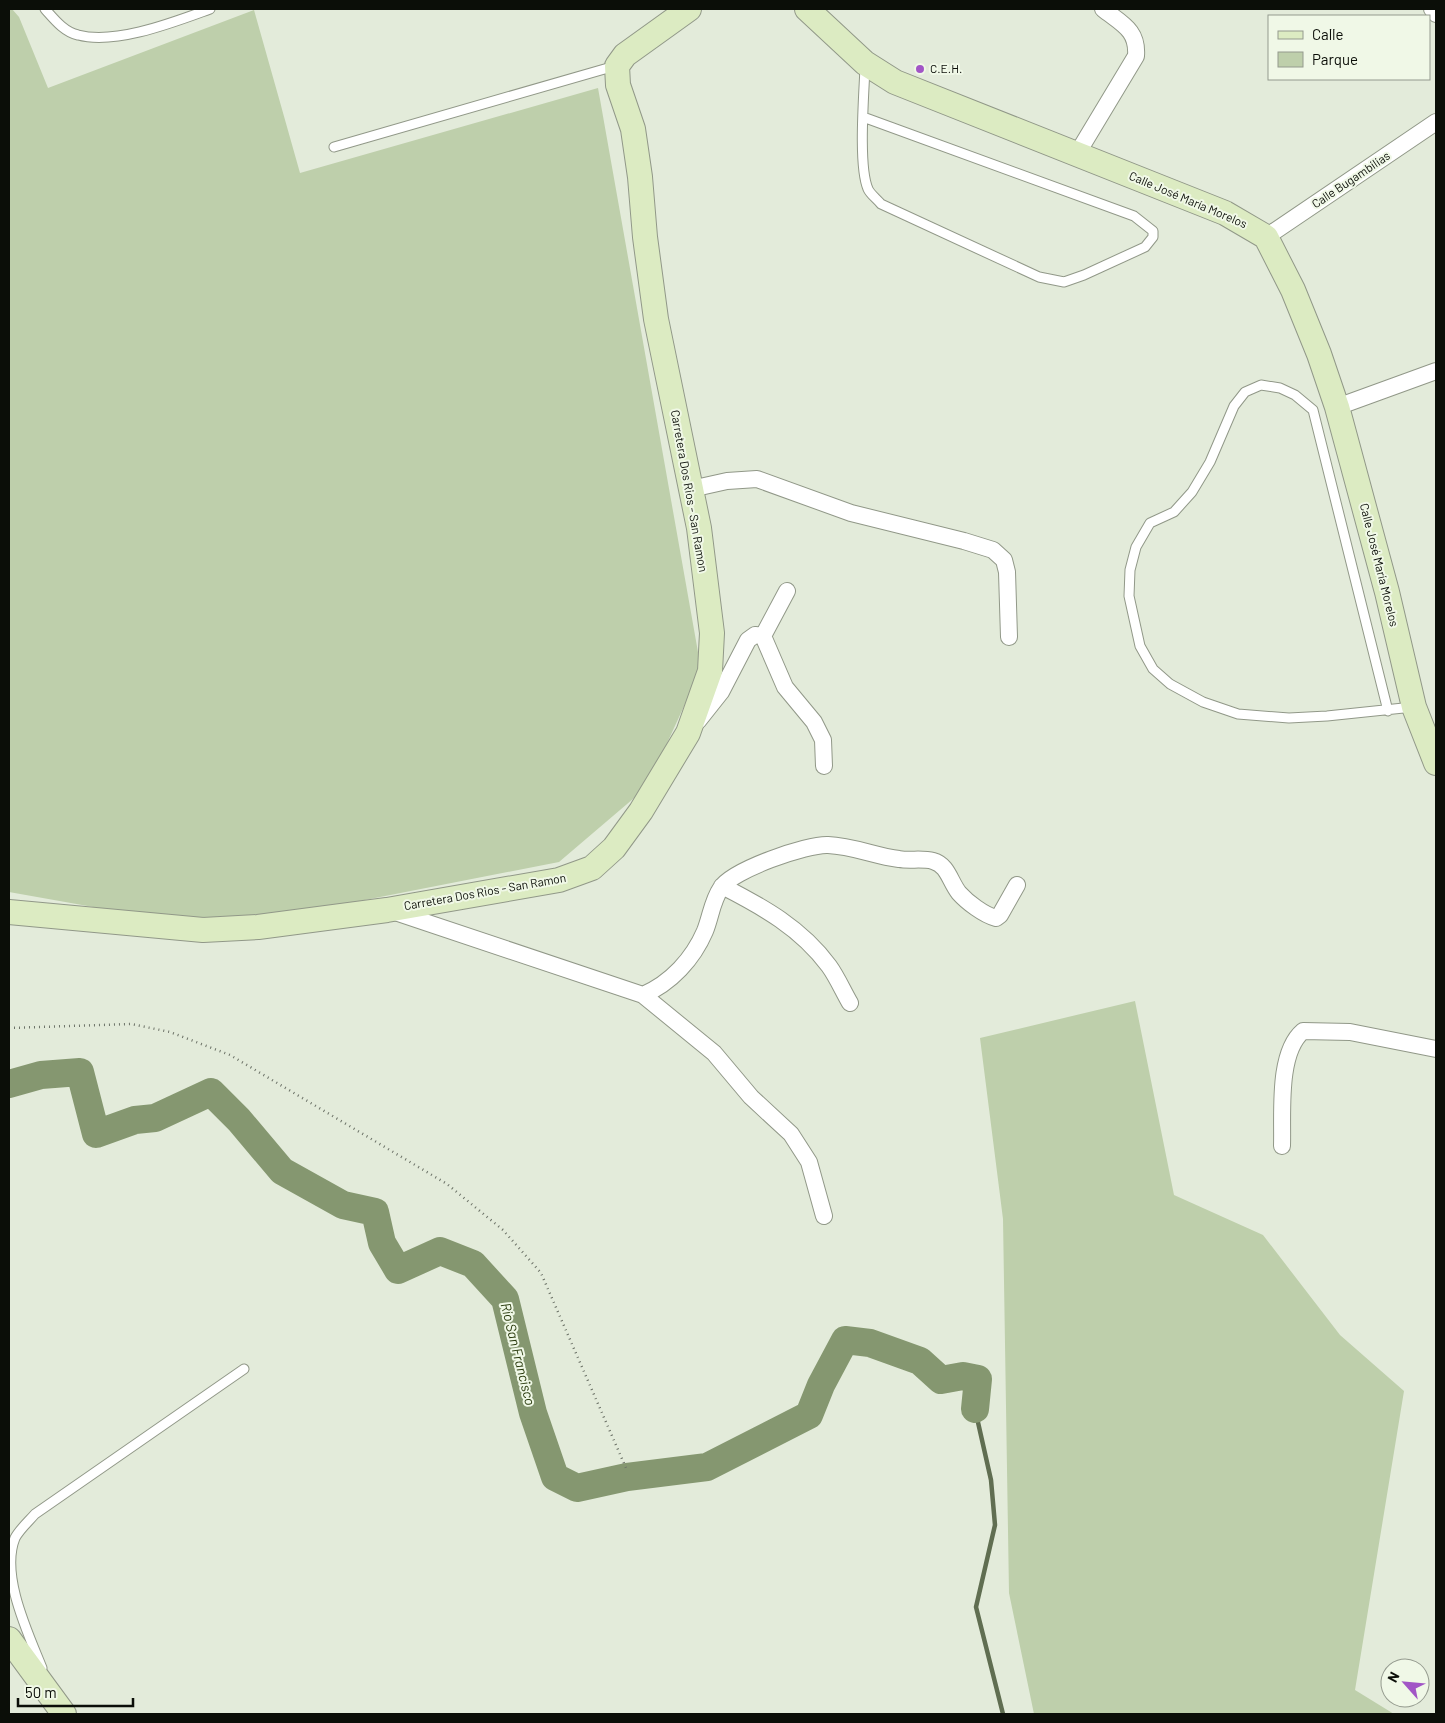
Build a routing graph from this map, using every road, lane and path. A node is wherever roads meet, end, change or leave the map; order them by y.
1 (46, 9) edge
2 (210, 9) edge
3 (689, 9) edge
4 (807, 9) edge
5 (1103, 9) edge
6 (1432, 9) edge
7 (1436, 14) edge
8 (865, 63) junction
9 (617, 66) junction
10 (863, 117) junction
11 (1436, 122) edge
12 (334, 147) dead end
13 (1076, 154) junction
14 (1266, 237) junction
15 (1436, 371) edge
16 (1337, 407) junction
17 (691, 489) junction
18 (787, 590) dead end
19 (763, 636) junction
20 (1009, 637) dead end
21 (1414, 707) junction
22 (1388, 711) junction
23 (688, 733) junction
24 (1436, 763) edge
25 (824, 766) dead end
26 (1017, 885) dead end
27 (722, 886) junction
28 (387, 910) junction
29 (9, 912) edge
30 (644, 995) junction
31 (850, 1002) dead end
32 (9, 1028) edge
33 (1436, 1049) edge
34 (1282, 1146) dead end
35 (824, 1216) dead end
36 (244, 1369) dead end
37 (626, 1468) dead end
38 (9, 1639) edge
39 (60, 1708) edge

1 - 2 lane
3 - 9 street
4 - 8 street, Calle José María Morelos
5 - 13 street
6 - 7 street
8 - 10 lane
8 - 13 street, Calle José María Morelos
9 - 12 lane
9 - 17 street, Carretera Dos Rios - San Ramon
10 - 10 lane
11 - 14 street, Calle Bugambilias
13 - 14 street, Calle José María Morelos
14 - 16 street, Calle José María Morelos
15 - 16 street
16 - 21 street, Calle José María Morelos
17 - 20 street
17 - 23 street, Carretera Dos Rios - San Ramon
18 - 19 street
19 - 23 street
19 - 25 street
21 - 22 lane
21 - 24 street, Calle José María Morelos
22 - 22 lane
23 - 28 street, Carretera Dos Rios - San Ramon
26 - 27 street
27 - 30 street
27 - 31 street
28 - 29 street, Carretera Dos Rios - San Ramon
28 - 30 street
30 - 35 street
32 - 37 path
33 - 34 street
36 - 39 lane
38 - 39 street

